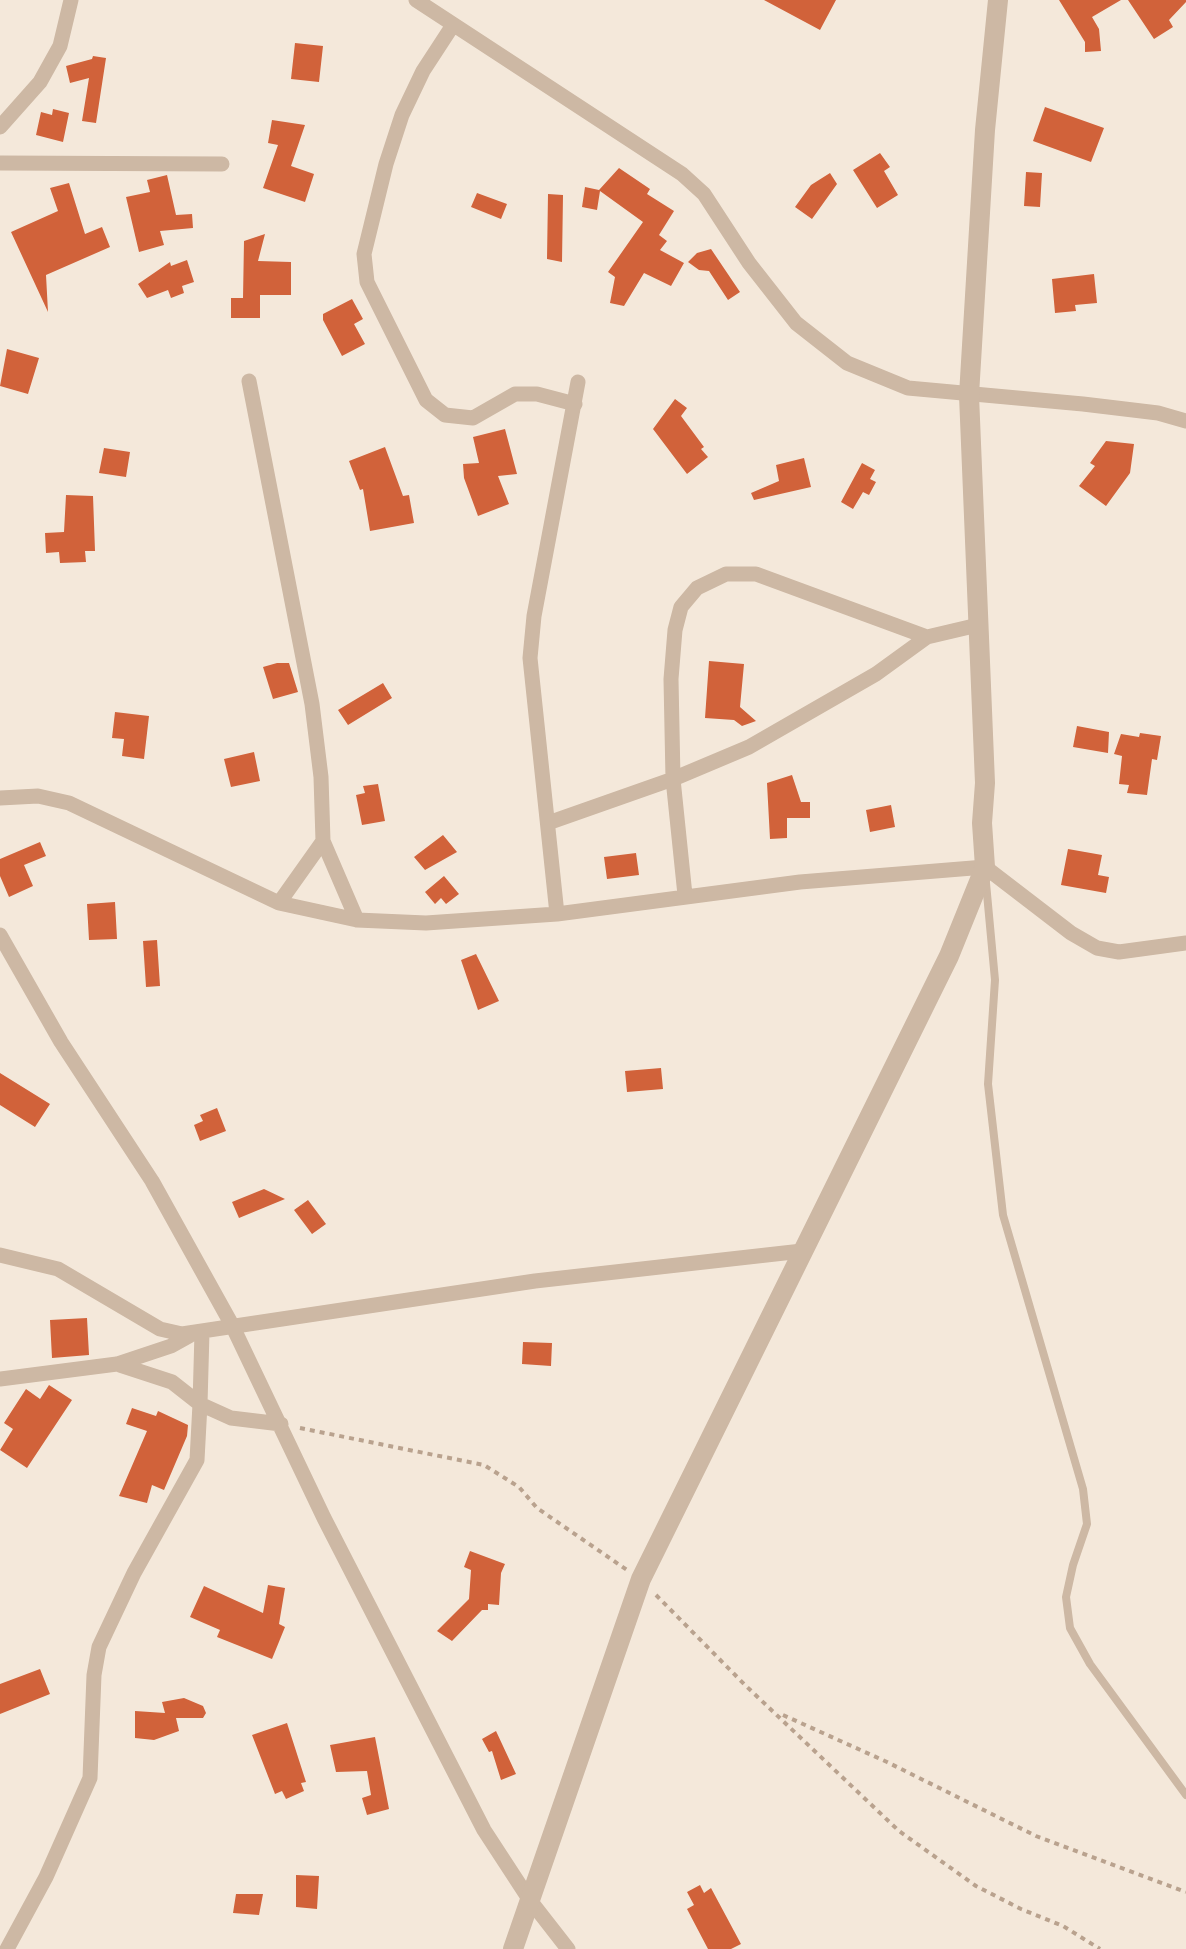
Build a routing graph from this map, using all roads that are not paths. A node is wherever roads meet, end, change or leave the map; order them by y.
1 (71, 0) edge
2 (416, 0) edge
3 (998, 0) edge
4 (452, 25) junction
5 (0, 127) edge
6 (0, 163) edge
7 (222, 164) dead end
8 (249, 381) dead end
9 (578, 382) dead end
10 (969, 395) junction
11 (574, 404) junction
12 (1186, 421) edge
13 (978, 625) junction
14 (927, 637) junction
15 (673, 779) junction
16 (0, 798) edge
17 (548, 822) junction
18 (323, 841) junction
19 (985, 867) junction
20 (685, 895) junction
21 (279, 904) junction
22 (557, 914) junction
23 (357, 920) junction
24 (0, 934) edge
25 (1186, 944) edge
26 (802, 1252) junction
27 (0, 1255) edge
28 (232, 1325) junction
29 (198, 1333) junction
30 (117, 1364) junction
31 (0, 1378) edge
32 (200, 1404) junction
33 (281, 1424) junction
34 (1186, 1795) edge
35 (530, 1899) junction
36 (7, 1949) edge
37 (513, 1949) edge
38 (568, 1949) edge

1 - 5 street
2 - 4 street
3 - 10 street
4 - 10 street
4 - 11 street
6 - 7 street
8 - 18 street
9 - 11 street
10 - 12 street
10 - 13 street
11 - 17 street
13 - 14 street
13 - 19 street
14 - 15 street
14 - 15 street
15 - 17 street
15 - 20 street
16 - 21 street
17 - 22 street
18 - 21 street
18 - 23 street
19 - 20 street
19 - 25 street
19 - 26 street
19 - 34 lane
20 - 22 street
21 - 23 street
22 - 23 street
24 - 28 street
26 - 28 street
26 - 35 street
27 - 29 street
28 - 29 street
28 - 33 street
29 - 30 street
29 - 32 street
30 - 31 street
30 - 32 street
32 - 33 street
32 - 36 street
33 - 35 street
35 - 37 street
35 - 38 street

